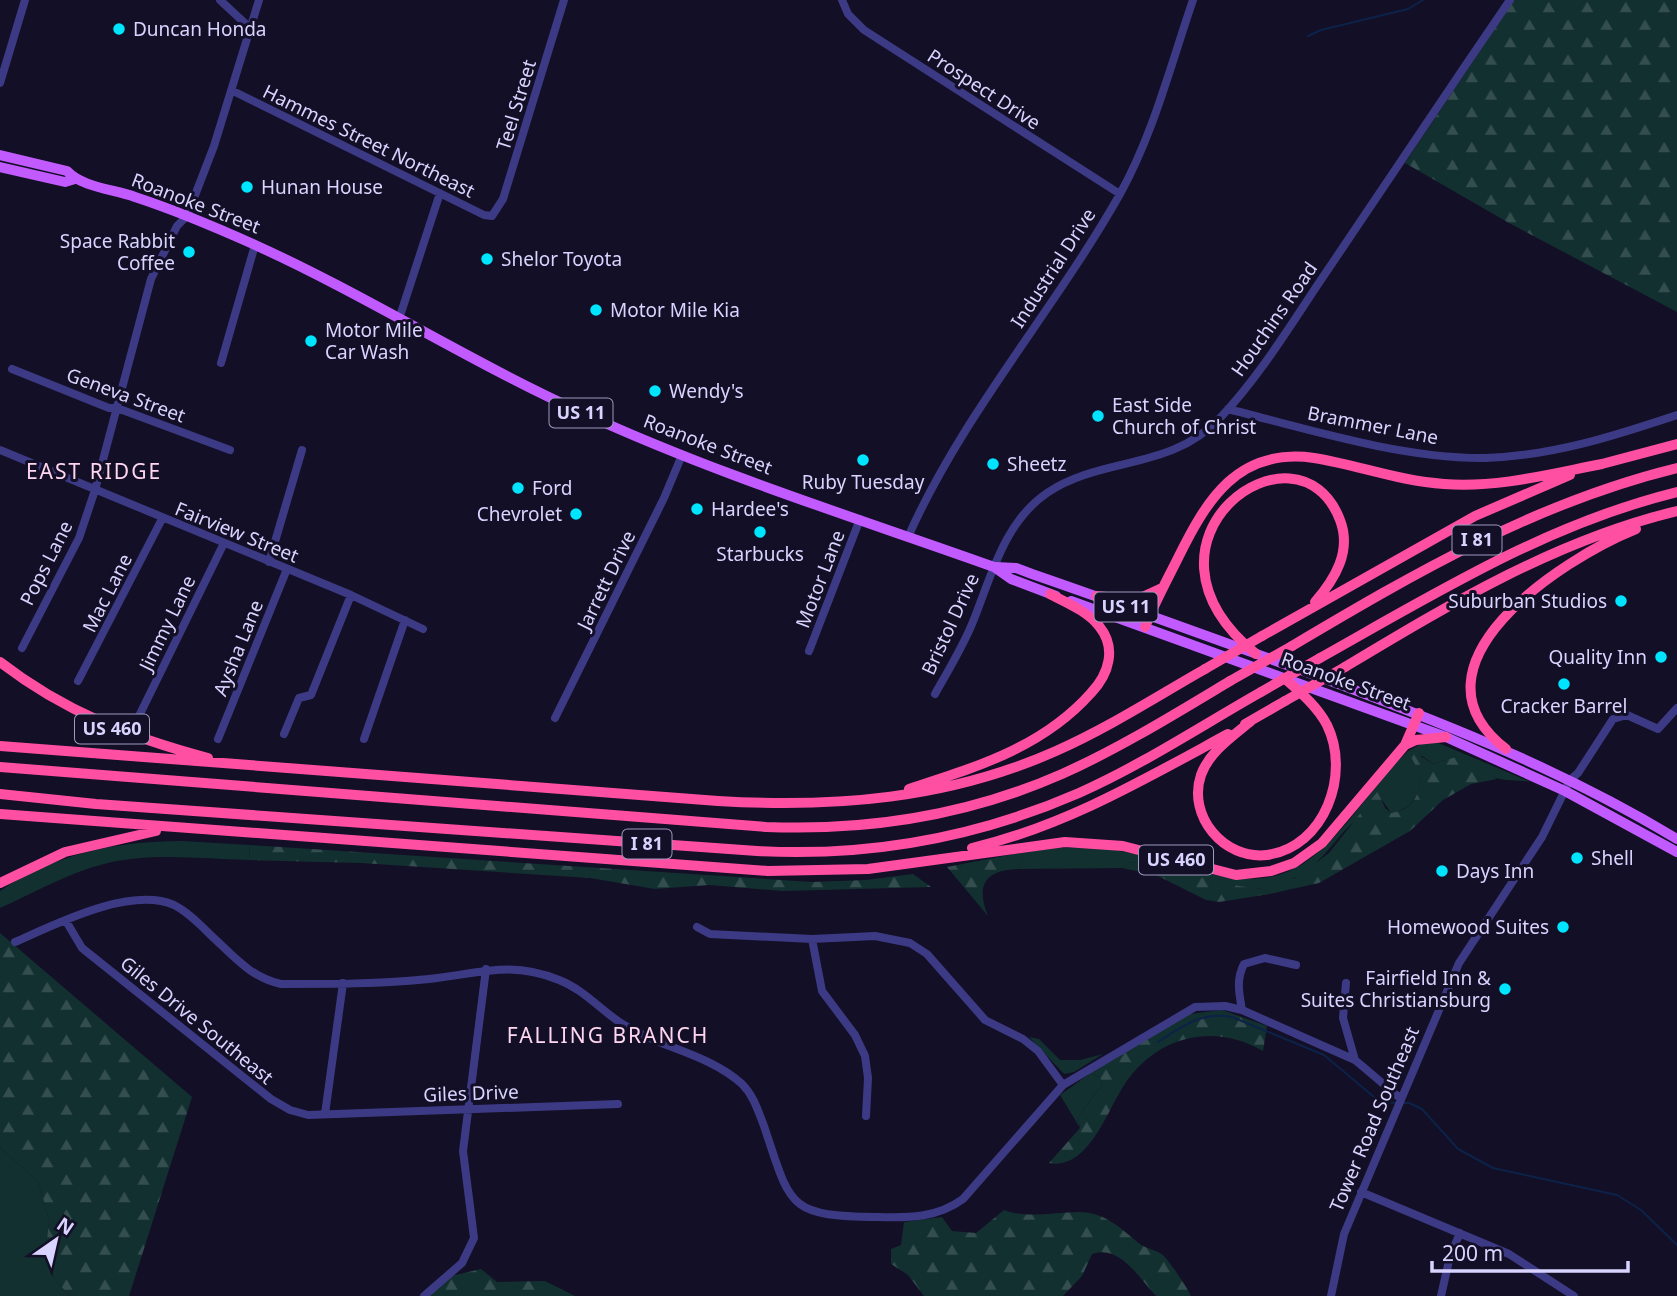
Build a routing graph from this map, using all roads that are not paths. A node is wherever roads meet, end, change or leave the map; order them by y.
1 (26, 0) edge
2 (220, 0) edge
3 (259, 0) edge
4 (564, 0) edge
5 (842, 0) edge
6 (1193, 0) edge
7 (1510, 0) edge
8 (250, 28) junction
9 (0, 83) edge
10 (233, 91) junction
11 (0, 158) edge
12 (0, 167) edge
13 (75, 179) junction
14 (440, 193) junction
15 (1120, 194) junction
16 (187, 216) junction
17 (492, 216) joint
18 (255, 245) junction
19 (399, 319) junction
20 (221, 363) dead end
21 (12, 369) dead end
22 (117, 408) junction
23 (1228, 409) junction
24 (1677, 415) edge
25 (1677, 444) edge
26 (0, 450) edge
27 (230, 450) dead end
28 (302, 450) dead end
29 (682, 455) junction
30 (1602, 464) junction
31 (1677, 468) edge
32 (95, 490) junction
33 (1677, 492) edge
34 (1674, 511) edge
35 (162, 519) junction
36 (860, 519) junction
37 (908, 537) junction
38 (224, 543) junction
39 (269, 562) junction
40 (994, 567) junction
41 (287, 569) junction
42 (1164, 586) junction
43 (1050, 594) junction
44 (351, 595) junction
45 (1096, 596) junction
46 (1310, 608) junction
47 (1149, 616) junction
48 (405, 620) junction
49 (1145, 627) junction
50 (423, 629) dead end
51 (22, 648) dead end
52 (809, 651) dead end
53 (1256, 654) junction
54 (1, 663) edge
55 (1284, 678) junction
56 (78, 681) dead end
57 (935, 694) dead end
58 (1677, 708) edge
59 (1419, 713) junction
60 (139, 716) dead end
61 (555, 718) dead end
62 (1251, 721) junction
63 (1415, 725) junction
64 (284, 734) dead end
65 (1446, 737) junction
66 (218, 739) dead end
67 (364, 739) dead end
68 (1405, 745) junction
69 (0, 746) edge
70 (1506, 749) junction
71 (234, 765) junction
72 (0, 767) edge
73 (1570, 780) junction
74 (1564, 791) junction
75 (0, 794) edge
76 (877, 800) junction
77 (0, 814) edge
78 (171, 829) junction
79 (1677, 839) edge
80 (1677, 852) edge
81 (894, 866) junction
82 (0, 883) edge
83 (66, 921) junction
84 (697, 926) dead end
85 (811, 939) junction
86 (15, 942) dead end
87 (1296, 965) dead end
88 (486, 969) junction
89 (343, 983) junction
90 (1346, 983) dead end
91 (1242, 1010) junction
92 (1355, 1060) junction
93 (1063, 1085) junction
94 (1400, 1098) junction
95 (618, 1104) dead end
96 (467, 1110) junction
97 (325, 1114) junction
98 (866, 1116) dead end
99 (1361, 1192) junction
100 (1460, 1233) junction
101 (424, 1296) edge
102 (1331, 1296) edge
103 (1441, 1296) edge
104 (1574, 1296) edge

1 - 9 street
2 - 8 street
3 - 8 street, Pops Lane
4 - 17 street, Teel Street
5 - 15 street, Prospect Drive
6 - 15 street, Industrial Drive
7 - 23 street, Houchins Road
8 - 10 street, Pops Lane
10 - 14 street, Hammes Street Northeast
10 - 16 street, Pops Lane
11 - 13 main road, Roanoke Street / US 11
12 - 13 main road, Roanoke Street / US 11
13 - 16 main road, Roanoke Street / US 11
14 - 17 street, Hammes Street Northeast
14 - 19 street
15 - 37 street, Industrial Drive
16 - 18 main road, Roanoke Street / US 11
16 - 22 street, Pops Lane
18 - 19 main road, Roanoke Street / US 11
18 - 20 street
19 - 29 main road, Roanoke Street / US 11
21 - 22 street, Geneva Street
22 - 27 street, Geneva Street
22 - 32 street, Pops Lane
23 - 24 street, Brammer Lane
23 - 40 street, Houchins Road
25 - 30 highway
26 - 32 street, Fairview Street
28 - 39 street
29 - 36 main road, Roanoke Street / US 11
29 - 61 street, Jarrett Drive
30 - 42 highway
30 - 46 highway
31 - 72 highway, I 81, bridge
32 - 35 street, Fairview Street
32 - 51 street, Pops Lane
33 - 75 highway, I 81, bridge
34 - 62 highway, bridge
34 - 70 highway
35 - 38 street, Fairview Street
35 - 56 street, Mac Lane
36 - 37 main road, Roanoke Street / US 11
36 - 52 street, Motor Lane
37 - 40 main road, Roanoke Street / US 11
38 - 39 street, Fairview Street
38 - 60 street, Jimmy Lane
39 - 41 street, Fairview Street
40 - 43 main road, Roanoke Street / US 11
40 - 45 main road, Roanoke Street / US 11
40 - 57 street, Bristol Drive
41 - 44 street, Fairview Street
41 - 66 street, Aysha Lane
42 - 45 highway
42 - 47 highway
43 - 49 main road, Roanoke Street / US 11
43 - 76 highway
44 - 48 street, Fairview Street
44 - 64 street
45 - 47 main road, Roanoke Street / US 11
46 - 53 highway, US 460
46 - 76 highway, US 460, bridge
47 - 49 highway
47 - 53 main road, Roanoke Street / US 11
48 - 50 street, Fairview Street
48 - 67 street
49 - 55 main road, Roanoke Street / US 11
53 - 59 main road, Roanoke Street / US 11
54 - 71 highway, US 460
55 - 62 highway
55 - 63 main road, Roanoke Street / US 11
58 - 73 street, Tower Road Southeast
59 - 63 highway
59 - 70 main road, Roanoke Street / US 11
62 - 81 highway
63 - 65 main road, Roanoke Street / US 11
63 - 68 highway
65 - 68 highway
65 - 74 main road, Roanoke Street / US 11
68 - 81 highway, US 460
69 - 71 highway
70 - 73 main road, Roanoke Street / US 11
71 - 76 highway, US 460
73 - 74 street, Tower Road Southeast
73 - 79 main road, Roanoke Street / US 11
74 - 80 main road, Roanoke Street / US 11
74 - 94 street, Tower Road Southeast
77 - 78 highway, US 460
78 - 81 highway, US 460
78 - 82 highway
83 - 86 street
83 - 89 street
83 - 97 street, Giles Drive Southeast
84 - 85 street
85 - 93 street
85 - 98 street
87 - 91 street
88 - 89 street
88 - 93 street
88 - 96 street
89 - 97 street
90 - 92 street
91 - 92 street
91 - 93 street
92 - 94 street
94 - 99 street, Tower Road Southeast
95 - 96 street, Giles Drive
96 - 97 street, Giles Drive
96 - 101 street
99 - 100 street
99 - 102 street, Tower Road Southeast
100 - 103 street
100 - 104 street

